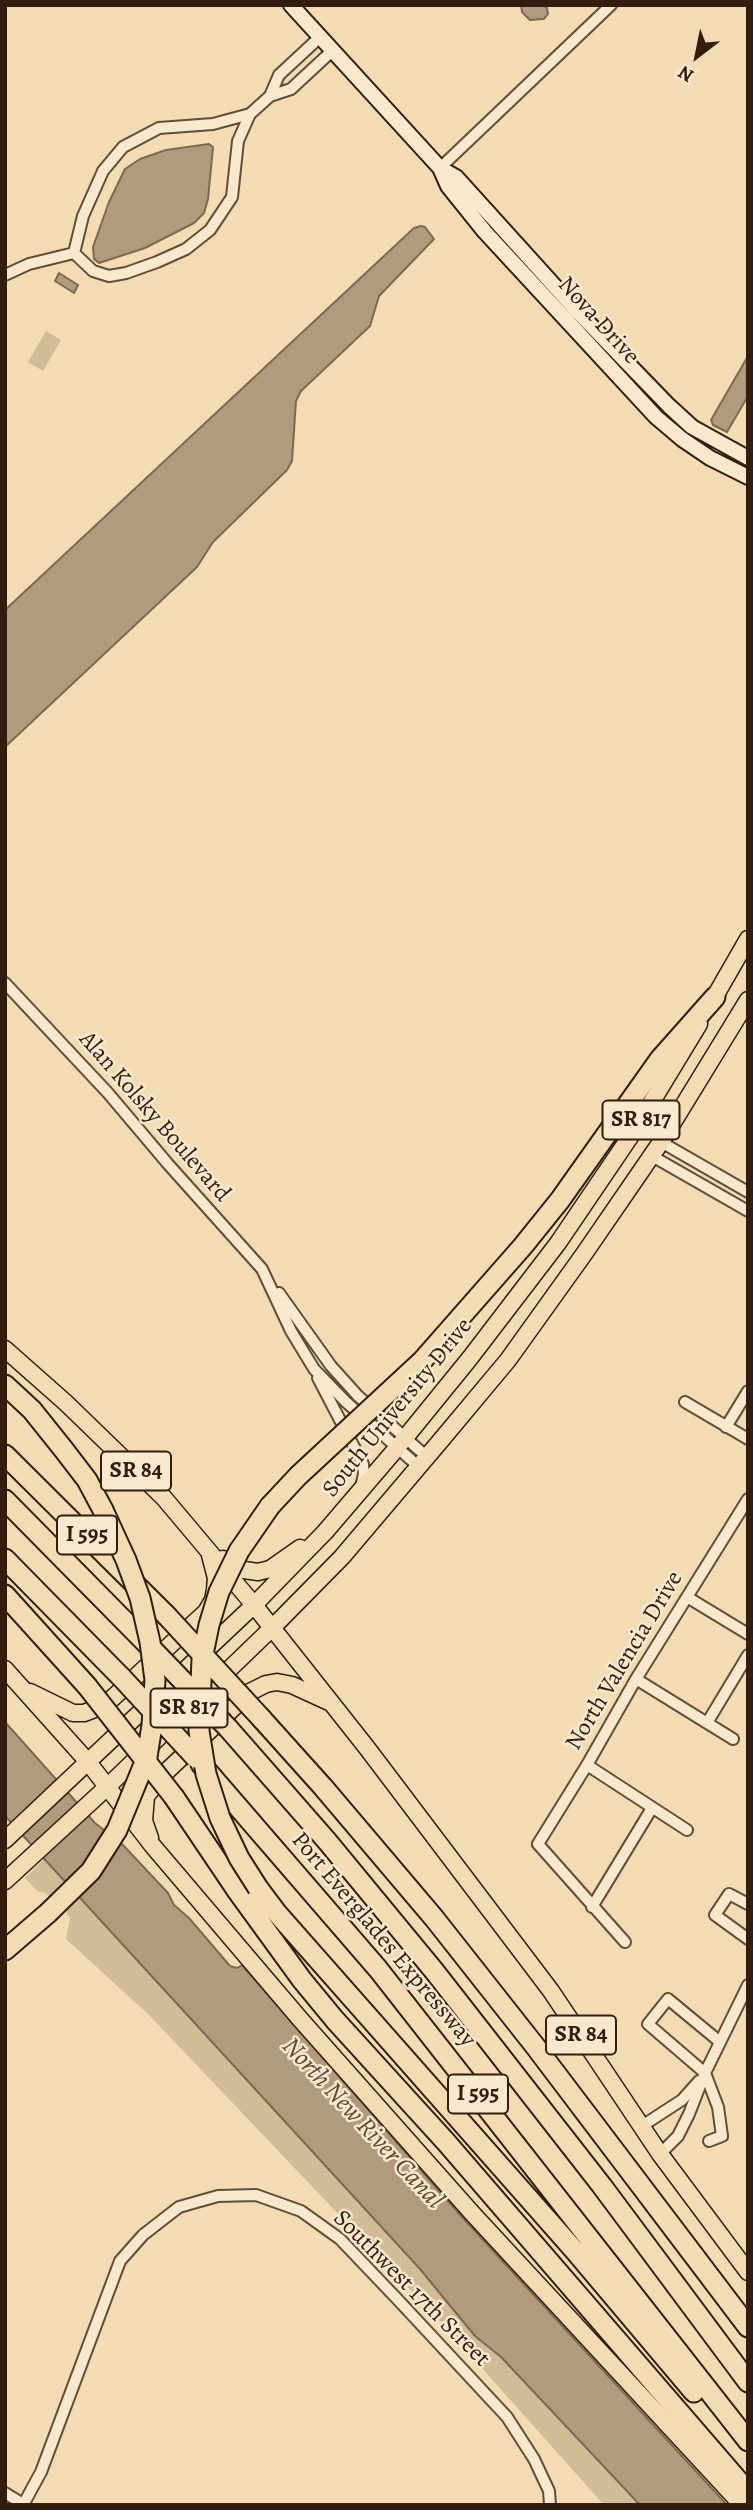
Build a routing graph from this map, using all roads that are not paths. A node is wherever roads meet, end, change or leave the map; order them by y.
1 (291, 5) edge
2 (611, 5) edge
3 (320, 37) junction
4 (332, 51) junction
5 (270, 96) junction
6 (250, 114) junction
7 (440, 168) junction
8 (74, 253) junction
9 (5, 275) edge
10 (585, 329) junction
11 (618, 377) junction
12 (669, 406) junction
13 (748, 457) edge
14 (748, 477) edge
15 (748, 939) edge
16 (5, 983) edge
17 (715, 997) junction
18 (748, 999) edge
19 (657, 1149) junction
20 (748, 1192) edge
21 (748, 1211) edge
22 (268, 1280) junction
23 (5, 1349) edge
24 (314, 1369) junction
25 (5, 1385) edge
26 (748, 1391) edge
27 (685, 1402) dead end
28 (726, 1427) junction
29 (748, 1440) edge
30 (401, 1443) junction
31 (5, 1455) edge
32 (423, 1462) junction
33 (361, 1490) junction
34 (5, 1500) edge
35 (746, 1507) edge
36 (325, 1532) junction
37 (209, 1551) junction
38 (5, 1559) edge
39 (5, 1594) edge
40 (687, 1597) junction
41 (254, 1605) junction
42 (272, 1628) junction
43 (748, 1634) edge
44 (748, 1655) edge
45 (5, 1669) edge
46 (636, 1679) junction
47 (22, 1688) junction
48 (331, 1703) junction
49 (708, 1723) junction
50 (733, 1739) dead end
51 (88, 1762) junction
52 (587, 1765) junction
53 (106, 1788) junction
54 (652, 1808) junction
55 (687, 1830) dead end
56 (7, 1838) edge
57 (152, 1845) junction
58 (5, 1881) edge
59 (748, 1904) edge
60 (592, 1907) junction
61 (748, 1938) edge
62 (625, 1942) dead end
63 (5, 1951) edge
64 (748, 1985) edge
65 (720, 2042) junction
66 (705, 2073) junction
67 (642, 2126) junction
68 (709, 2141) dead end
69 (660, 2154) junction
70 (637, 2180) junction
71 (748, 2272) edge
72 (748, 2306) edge
73 (748, 2327) edge
74 (748, 2382) edge
75 (748, 2441) edge
76 (748, 2449) edge
77 (748, 2492) edge
78 (5, 2493) edge
79 (550, 2504) edge
80 (23, 2505) edge
81 (742, 2505) edge

1 - 3 street, Nova Drive
2 - 7 street
3 - 4 street, Nova Drive
3 - 5 street
4 - 5 street
4 - 7 street, Nova Drive
5 - 6 street
6 - 8 street
6 - 8 street
7 - 10 street, Nova Drive
8 - 9 street
10 - 11 street, Nova Drive
10 - 12 street, Nova Drive
11 - 12 street
11 - 14 street, Nova Drive
12 - 13 street, Nova Drive
15 - 17 main road, South University Drive / SR 817
16 - 22 street, Alan Kolsky Boulevard
17 - 30 main road, South University Drive / SR 817
17 - 76 highway, bridge
18 - 19 main road, South University Drive / SR 817
19 - 20 street
19 - 21 street
19 - 32 main road, South University Drive / SR 817
22 - 24 street, Alan Kolsky Boulevard
22 - 30 street, Alan Kolsky Boulevard
23 - 37 main road, SR 84
24 - 30 street, Alan Kolsky Boulevard
24 - 33 street
25 - 63 highway, bridge
26 - 28 street
27 - 28 street
28 - 29 street
30 - 32 street, Alan Kolsky Boulevard
30 - 33 main road, South University Drive / SR 817
31 - 70 highway, Port Everglades Expressway / I 595, bridge
32 - 42 main road, South University Drive / SR 817
33 - 36 main road, South University Drive / SR 817
34 - 74 highway, bridge
35 - 40 street, North Valencia Drive
36 - 37 main road
36 - 41 main road, South University Drive / SR 817
37 - 41 main road, SR 84
37 - 47 main road
38 - 75 highway, Port Everglades Expressway / I 595, bridge
39 - 77 highway, bridge
40 - 43 street
40 - 46 street, North Valencia Drive
41 - 42 main road, SR 84
41 - 51 main road, South University Drive / SR 817
42 - 48 main road, SR 84
42 - 53 main road, South University Drive / SR 817
44 - 49 street
45 - 47 main road
46 - 49 street
46 - 52 street, North Valencia Drive
47 - 51 main road
48 - 57 main road
48 - 67 main road, SR 84
49 - 50 street
51 - 53 main road
51 - 56 main road, South University Drive / SR 817
52 - 54 street
52 - 60 street, North Valencia Drive
53 - 57 main road
53 - 58 main road, South University Drive / SR 817
54 - 55 street
54 - 60 street
57 - 81 main road
59 - 61 street
60 - 62 street
64 - 65 street
65 - 66 street
65 - 66 street
66 - 67 street
66 - 68 street
66 - 69 street
67 - 69 main road, SR 84
69 - 71 main road, SR 84
70 - 72 highway
70 - 73 highway, Port Everglades Expressway / I 595
78 - 80 street
79 - 80 street, Southwest 17th Street

